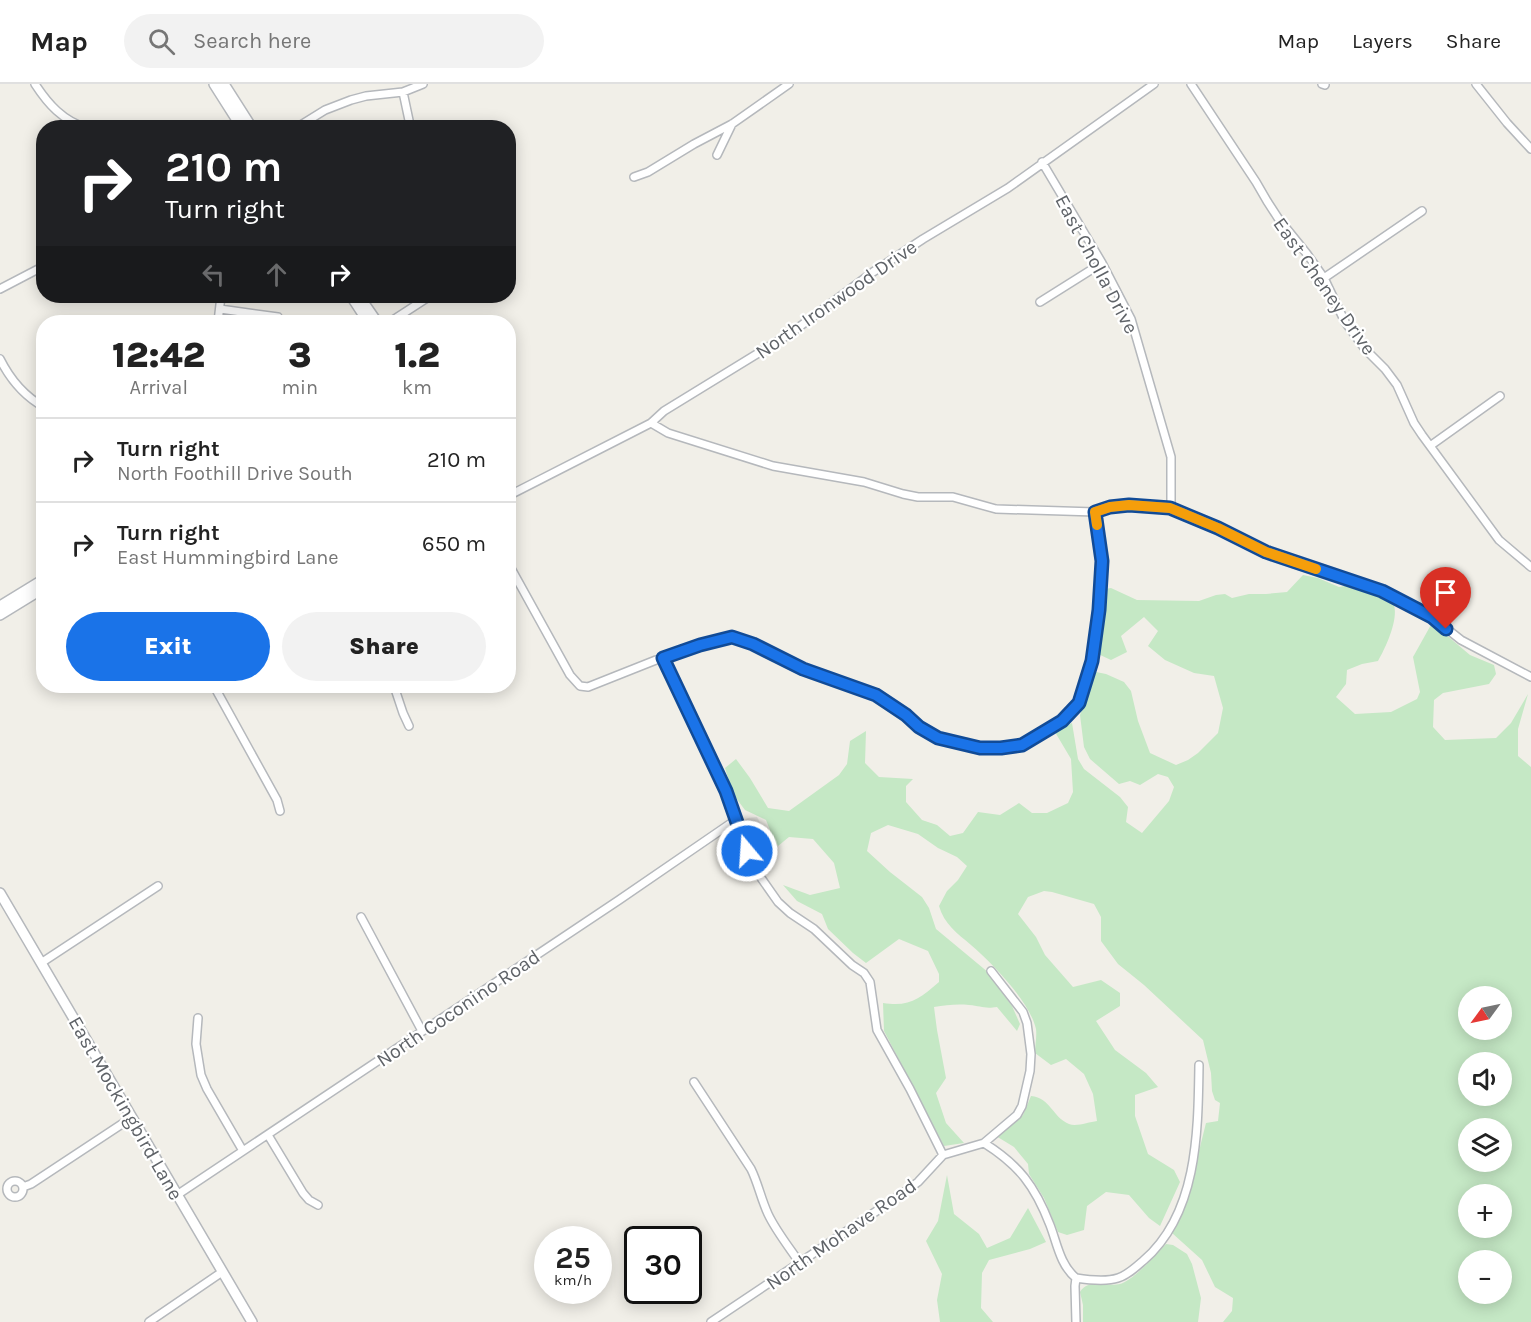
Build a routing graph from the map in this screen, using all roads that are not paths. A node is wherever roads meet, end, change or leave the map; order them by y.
1 (35, 84) edge
2 (214, 84) edge
3 (224, 84) edge
4 (423, 84) edge
5 (789, 84) edge
6 (1154, 84) edge
7 (1191, 84) edge
8 (1476, 84) edge
9 (403, 92) junction
10 (69, 120) edge
11 (237, 120) edge
12 (247, 120) edge
13 (309, 120) edge
14 (409, 120) edge
15 (732, 124) junction
16 (1531, 149) edge
17 (717, 155) dead end
18 (1042, 162) junction
19 (634, 177) dead end
20 (1422, 212) dead end
21 (1102, 263) junction
22 (36, 270) edge
23 (1324, 278) junction
24 (0, 289) edge
25 (1040, 302) dead end
26 (220, 303) edge
27 (419, 303) edge
28 (220, 309) junction
29 (219, 315) edge
30 (264, 315) edge
31 (401, 315) edge
32 (0, 359) edge
33 (1500, 396) dead end
34 (36, 402) edge
35 (651, 423) junction
36 (1430, 446) junction
37 (516, 492) edge
38 (1170, 508) junction
39 (1095, 512) junction
40 (1531, 567) edge
41 (516, 577) edge
42 (36, 584) edge
43 (36, 593) edge
44 (0, 606) edge
45 (0, 615) edge
46 (663, 658) junction
47 (1531, 677) edge
48 (218, 693) edge
49 (396, 693) edge
50 (409, 726) dead end
51 (280, 811) dead end
52 (736, 819) junction
53 (158, 886) dead end
54 (0, 893) edge
55 (361, 917) dead end
56 (41, 963) junction
57 (991, 971) dead end
58 (198, 1018) dead end
59 (422, 1031) junction
60 (1199, 1065) dead end
61 (694, 1082) dead end
62 (131, 1118) junction
63 (268, 1135) junction
64 (984, 1143) junction
65 (243, 1151) junction
66 (943, 1155) junction
67 (23, 1187) dead end
68 (177, 1195) junction
69 (318, 1205) dead end
70 (799, 1262) junction
71 (222, 1272) junction
72 (1076, 1278) junction
73 (148, 1322) edge
74 (252, 1322) edge
75 (711, 1322) edge
76 (1076, 1322) edge

1 - 10 street
2 - 11 street
3 - 12 street
4 - 9 street
5 - 15 street
6 - 18 street, North Ironwood Drive
7 - 23 street, East Cheney Drive
8 - 16 street
9 - 13 street
9 - 14 street
15 - 17 street
15 - 19 street
18 - 21 street, East Cholla Drive
18 - 35 street, North Ironwood Drive
20 - 23 street
21 - 25 street
21 - 38 street, East Cholla Drive
22 - 24 street
23 - 36 street, East Cheney Drive
26 - 28 street
27 - 31 street
28 - 29 street
28 - 30 street
32 - 34 street
33 - 36 street
35 - 37 street, North Ironwood Drive
35 - 39 street
36 - 40 street, East Cheney Drive
38 - 39 street
38 - 47 street
39 - 46 street
41 - 46 street
42 - 44 street
43 - 45 street
46 - 52 street
48 - 51 street
49 - 50 street
52 - 59 street, North Coconino Road
52 - 66 street
53 - 56 street
54 - 56 street, East Mockingbird Lane
55 - 59 street
56 - 62 street, East Mockingbird Lane
57 - 64 street
58 - 65 street
59 - 63 street, North Coconino Road
60 - 72 street
61 - 70 street
62 - 67 street
62 - 68 street, East Mockingbird Lane
63 - 65 street, North Coconino Road
63 - 69 street
64 - 66 street
64 - 72 street
65 - 68 street, North Coconino Road
66 - 70 street, North Mohave Road
68 - 71 street, East Mockingbird Lane
70 - 75 street, North Mohave Road
71 - 73 street
71 - 74 street, East Mockingbird Lane
72 - 76 street

